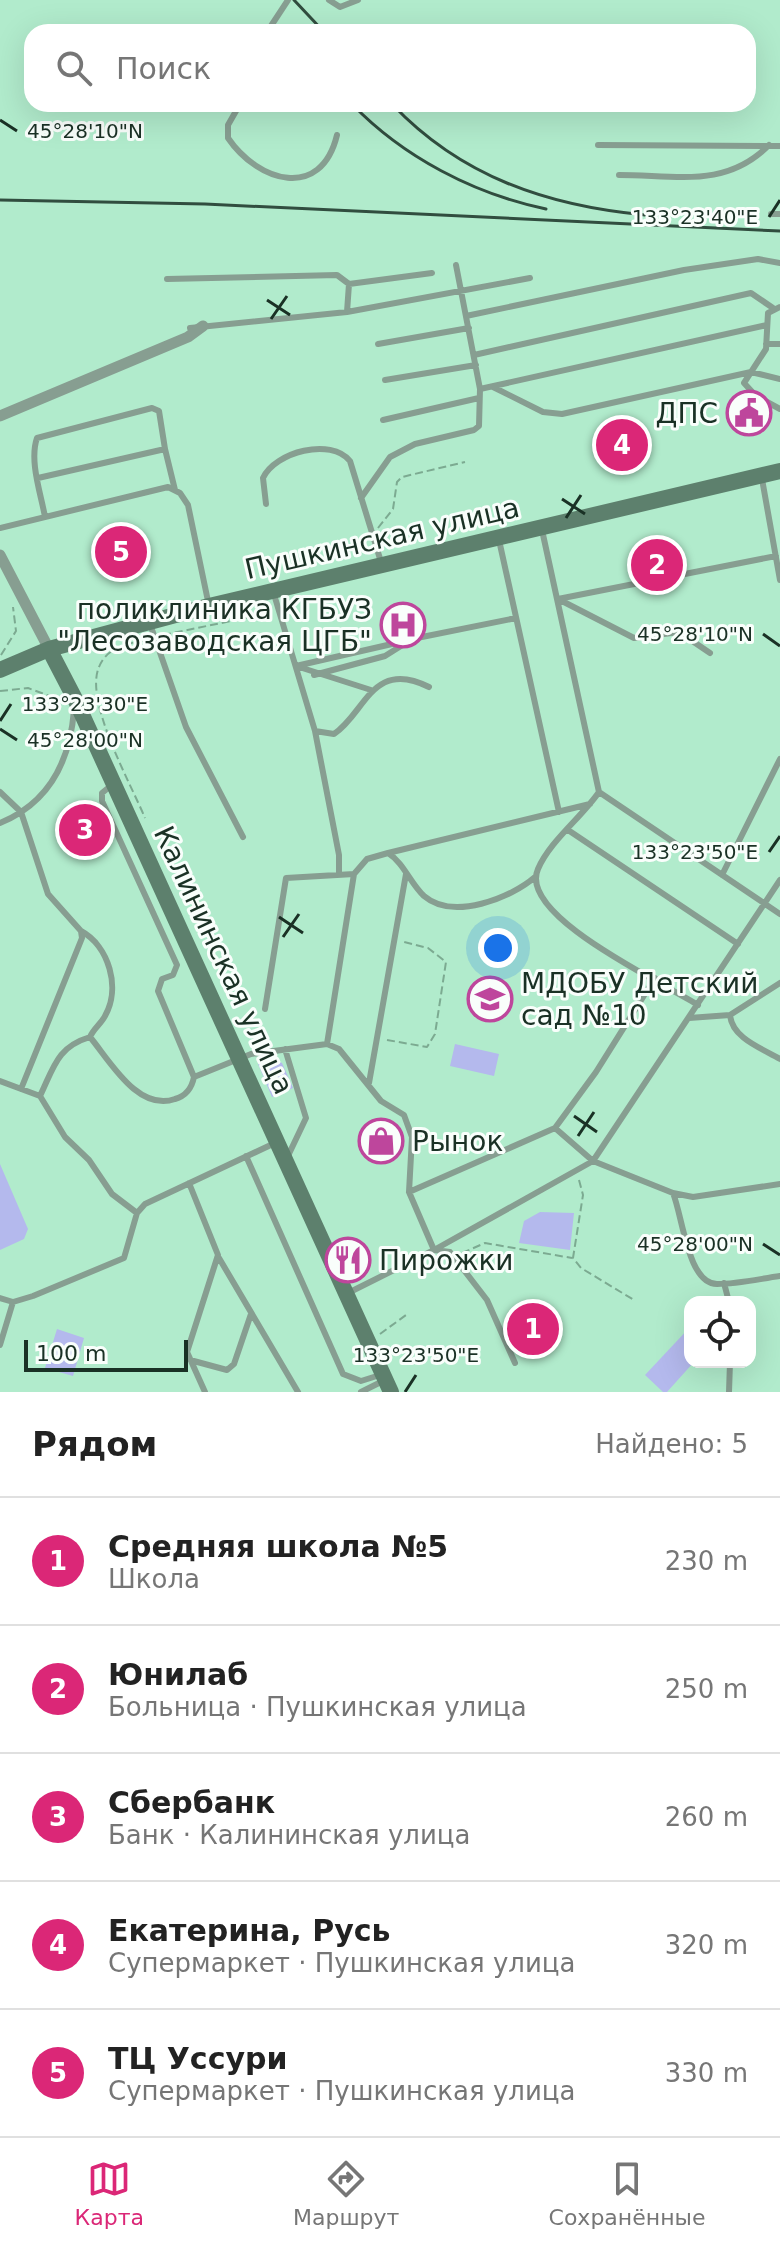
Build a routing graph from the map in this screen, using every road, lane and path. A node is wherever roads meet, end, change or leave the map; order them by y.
1 (288, 0) edge
2 (329, 0) edge
3 (358, 0) edge
4 (272, 24) edge
5 (235, 112) edge
6 (337, 135) dead end
7 (598, 145) dead end
8 (769, 145) junction
9 (780, 146) edge
10 (619, 175) dead end
11 (771, 214) dead end
12 (780, 214) edge
13 (780, 263) edge
14 (456, 265) dead end
15 (432, 273) dead end
16 (530, 278) dead end
17 (167, 279) dead end
18 (349, 284) junction
19 (461, 291) junction
20 (776, 308) edge
21 (347, 312) junction
22 (466, 316) junction
23 (767, 325) junction
24 (197, 327) joint
25 (469, 328) junction
26 (378, 344) dead end
27 (766, 344) junction
28 (780, 344) edge
29 (474, 355) junction
30 (476, 365) junction
31 (751, 372) junction
32 (780, 379) edge
33 (385, 380) dead end
34 (493, 387) junction
35 (480, 389) junction
36 (479, 398) junction
37 (780, 409) edge
38 (0, 416) edge
39 (383, 420) dead end
40 (165, 449) junction
41 (465, 462) dead end
42 (780, 471) edge
43 (761, 475) junction
44 (38, 478) junction
45 (175, 490) junction
46 (361, 498) junction
47 (266, 504) dead end
48 (45, 517) junction
49 (541, 527) junction
50 (0, 528) edge
51 (373, 535) junction
52 (498, 537) junction
53 (0, 555) edge
54 (776, 556) junction
55 (382, 565) junction
56 (780, 580) edge
57 (273, 591) junction
58 (558, 599) junction
59 (12, 603) dead end
60 (209, 606) junction
61 (279, 611) junction
62 (516, 618) junction
63 (148, 621) junction
64 (155, 637) junction
65 (412, 639) junction
66 (49, 649) junction
67 (710, 653) dead end
68 (0, 656) edge
69 (296, 666) junction
70 (0, 670) edge
71 (314, 675) junction
72 (429, 687) dead end
73 (371, 690) junction
74 (75, 699) junction
75 (315, 731) junction
76 (780, 759) edge
77 (113, 784) junction
78 (0, 792) edge
79 (599, 792) junction
80 (591, 804) junction
81 (21, 812) junction
82 (559, 812) junction
83 (0, 823) edge
84 (150, 829) dead end
85 (568, 830) junction
86 (243, 837) dead end
87 (388, 853) junction
88 (339, 874) junction
89 (354, 874) junction
90 (406, 874) junction
91 (722, 875) junction
92 (535, 877) junction
93 (780, 880) edge
94 (764, 904) junction
95 (780, 914) edge
96 (81, 931) junction
97 (395, 940) junction
98 (738, 944) junction
99 (655, 978) junction
100 (780, 983) edge
101 (698, 1005) junction
102 (265, 1009) dead end
103 (730, 1015) junction
104 (689, 1018) junction
105 (90, 1037) junction
106 (379, 1038) junction
107 (327, 1044) junction
108 (285, 1049) junction
109 (241, 1057) junction
110 (780, 1059) edge
111 (194, 1077) junction
112 (0, 1081) edge
113 (369, 1083) junction
114 (21, 1089) junction
115 (40, 1096) junction
116 (555, 1128) junction
117 (279, 1140) junction
118 (246, 1156) junction
119 (287, 1158) junction
120 (593, 1161) junction
121 (576, 1172) junction
122 (189, 1183) junction
123 (780, 1184) edge
124 (409, 1192) junction
125 (673, 1193) junction
126 (137, 1213) junction
127 (434, 1250) junction
128 (218, 1255) junction
129 (454, 1257) junction
130 (573, 1258) junction
131 (780, 1276) edge
132 (724, 1283) junction
133 (347, 1293) junction
134 (727, 1296) edge
135 (0, 1298) edge
136 (634, 1300) dead end
137 (13, 1302) junction
138 (251, 1314) junction
139 (406, 1315) dead end
140 (369, 1341) junction
141 (0, 1345) edge
142 (190, 1360) junction
143 (515, 1363) dead end
144 (730, 1368) edge
145 (380, 1385) edge
146 (205, 1392) edge
147 (298, 1392) edge
148 (361, 1392) edge
149 (729, 1392) edge

1 - 4 lane
2 - 3 lane
5 - 6 lane
7 - 8 lane
8 - 9 lane
8 - 10 lane
11 - 12 lane
13 - 22 lane
14 - 19 lane
15 - 18 lane
16 - 19 lane
17 - 18 lane
18 - 21 lane
19 - 21 lane
19 - 22 lane
20 - 23 lane
20 - 29 lane
21 - 24 lane
22 - 25 lane
23 - 27 lane
23 - 34 lane
24 - 38 street
25 - 26 lane
25 - 29 lane
27 - 28 lane
27 - 31 lane
29 - 30 lane
30 - 33 lane
30 - 35 lane
31 - 32 lane
31 - 34 lane
31 - 37 lane
34 - 35 lane
35 - 36 lane
36 - 39 lane
36 - 46 lane
40 - 44 lane
40 - 44 lane
40 - 45 lane
41 - 51 path
42 - 43 main road, Пушкинская улица
43 - 49 main road, Пушкинская улица
43 - 54 lane
44 - 48 lane
45 - 48 lane
45 - 60 lane
46 - 47 lane
46 - 51 lane
48 - 50 lane
49 - 52 main road, Пушкинская улица
49 - 58 lane
51 - 55 lane
52 - 55 main road, Пушкинская улица
52 - 62 lane
53 - 66 street, Калининская улица
54 - 56 lane
54 - 58 lane
55 - 57 main road, Пушкинская улица
57 - 60 main road, Пушкинская улица
57 - 61 lane
58 - 67 lane
58 - 79 lane
59 - 68 path
60 - 63 main road, Пушкинская улица
61 - 64 path
61 - 69 lane
62 - 65 lane
62 - 82 lane
63 - 64 lane
63 - 66 main road, Пушкинская улица
64 - 84 path
64 - 86 lane
65 - 69 lane
65 - 71 lane
66 - 70 main road, Пушкинская улица
66 - 74 main road, Калининская улица
69 - 71 lane
69 - 75 lane
71 - 73 lane
72 - 73 lane
73 - 75 lane
74 - 77 main road, Калининская улица
74 - 81 lane
75 - 88 lane
76 - 91 lane
77 - 109 main road, Калининская улица
77 - 111 lane
78 - 81 lane
79 - 80 lane
79 - 91 lane
80 - 82 lane
80 - 85 lane
81 - 83 lane
81 - 96 lane
82 - 87 lane
85 - 92 lane
85 - 98 lane
87 - 89 lane
87 - 90 lane
88 - 89 lane
88 - 102 lane
89 - 107 lane
90 - 92 lane
90 - 97 lane
91 - 94 lane
92 - 99 lane
93 - 94 lane
94 - 95 lane
94 - 98 lane
96 - 105 lane
96 - 114 lane
97 - 106 lane
97 - 106 path
98 - 101 lane
99 - 101 lane
99 - 116 lane
100 - 103 lane
101 - 104 lane
103 - 104 lane
103 - 110 lane
104 - 120 lane
105 - 111 lane
105 - 115 lane
106 - 113 lane
107 - 108 lane
107 - 113 lane
108 - 109 lane
108 - 119 lane
109 - 111 lane
109 - 117 main road, Калининская улица
112 - 114 lane
113 - 124 lane
114 - 115 lane
115 - 126 lane
116 - 120 lane
116 - 124 lane
117 - 118 lane
117 - 119 main road, Калининская улица
118 - 122 lane
118 - 145 lane
119 - 133 main road, Калининская улица
120 - 121 lane
120 - 125 lane
121 - 127 lane
121 - 130 path
122 - 126 lane
122 - 128 lane
123 - 125 lane
124 - 127 lane
125 - 132 lane
126 - 137 lane
127 - 129 lane
127 - 133 lane
128 - 138 lane
128 - 142 lane
129 - 130 path
129 - 143 lane
130 - 136 path
131 - 132 lane
132 - 134 lane
133 - 140 main road, Калининская улица
135 - 137 lane
137 - 141 lane
138 - 142 lane
138 - 147 lane
139 - 140 path
140 - 145 main road, Калининская улица
142 - 146 lane
144 - 149 lane
145 - 148 lane

